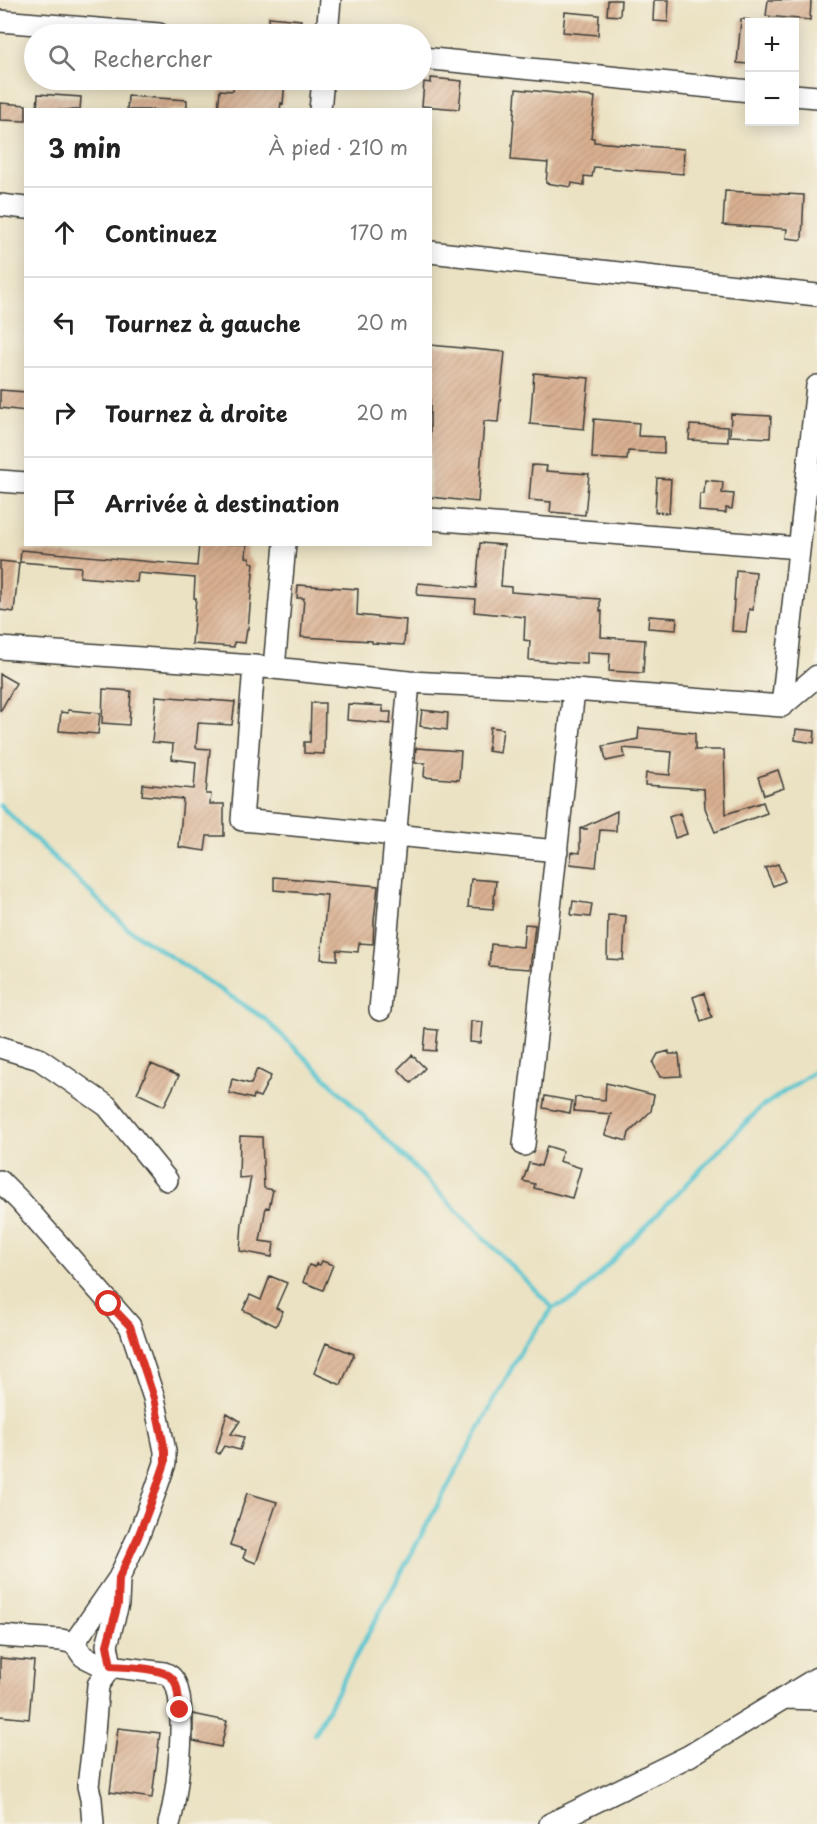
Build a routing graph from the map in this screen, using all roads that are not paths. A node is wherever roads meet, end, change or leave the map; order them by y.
1 (330, 0) edge
2 (0, 21) edge
3 (37, 24) edge
4 (328, 24) edge
5 (432, 59) edge
6 (322, 90) edge
7 (745, 90) edge
8 (799, 95) edge
9 (817, 97) edge
10 (320, 108) edge
11 (0, 205) edge
12 (24, 208) edge
13 (432, 252) edge
14 (817, 295) edge
15 (817, 386) edge
16 (0, 481) edge
17 (24, 483) edge
18 (432, 519) edge
19 (285, 546) edge
20 (799, 548) junction
21 (0, 648) edge
22 (264, 667) junction
23 (817, 676) edge
24 (409, 682) junction
25 (574, 690) junction
26 (782, 706) junction
27 (394, 835) junction
28 (557, 851) junction
29 (380, 1010) dead end
30 (0, 1047) edge
31 (524, 1145) dead end
32 (0, 1180) edge
33 (167, 1180) dead end
34 (119, 1578) junction
35 (0, 1636) edge
36 (74, 1643) junction
37 (111, 1666) junction
38 (817, 1678) edge
39 (784, 1698) junction
40 (817, 1699) edge
41 (93, 1824) edge
42 (169, 1824) edge
43 (550, 1824) edge

1 - 4 street
2 - 3 street
5 - 7 street
6 - 10 street
8 - 9 street
11 - 12 street
13 - 14 street
15 - 20 street
16 - 17 street
18 - 20 street
19 - 22 street
20 - 26 street
21 - 22 street
22 - 24 street
22 - 27 street
23 - 26 street
24 - 25 street
24 - 27 street
25 - 26 street
25 - 28 street
27 - 28 street
27 - 29 street
28 - 31 street
30 - 33 street
32 - 34 street
34 - 36 street
34 - 37 street
35 - 36 street
36 - 37 street
37 - 41 street
37 - 42 street
38 - 39 street
39 - 40 street
39 - 43 street

